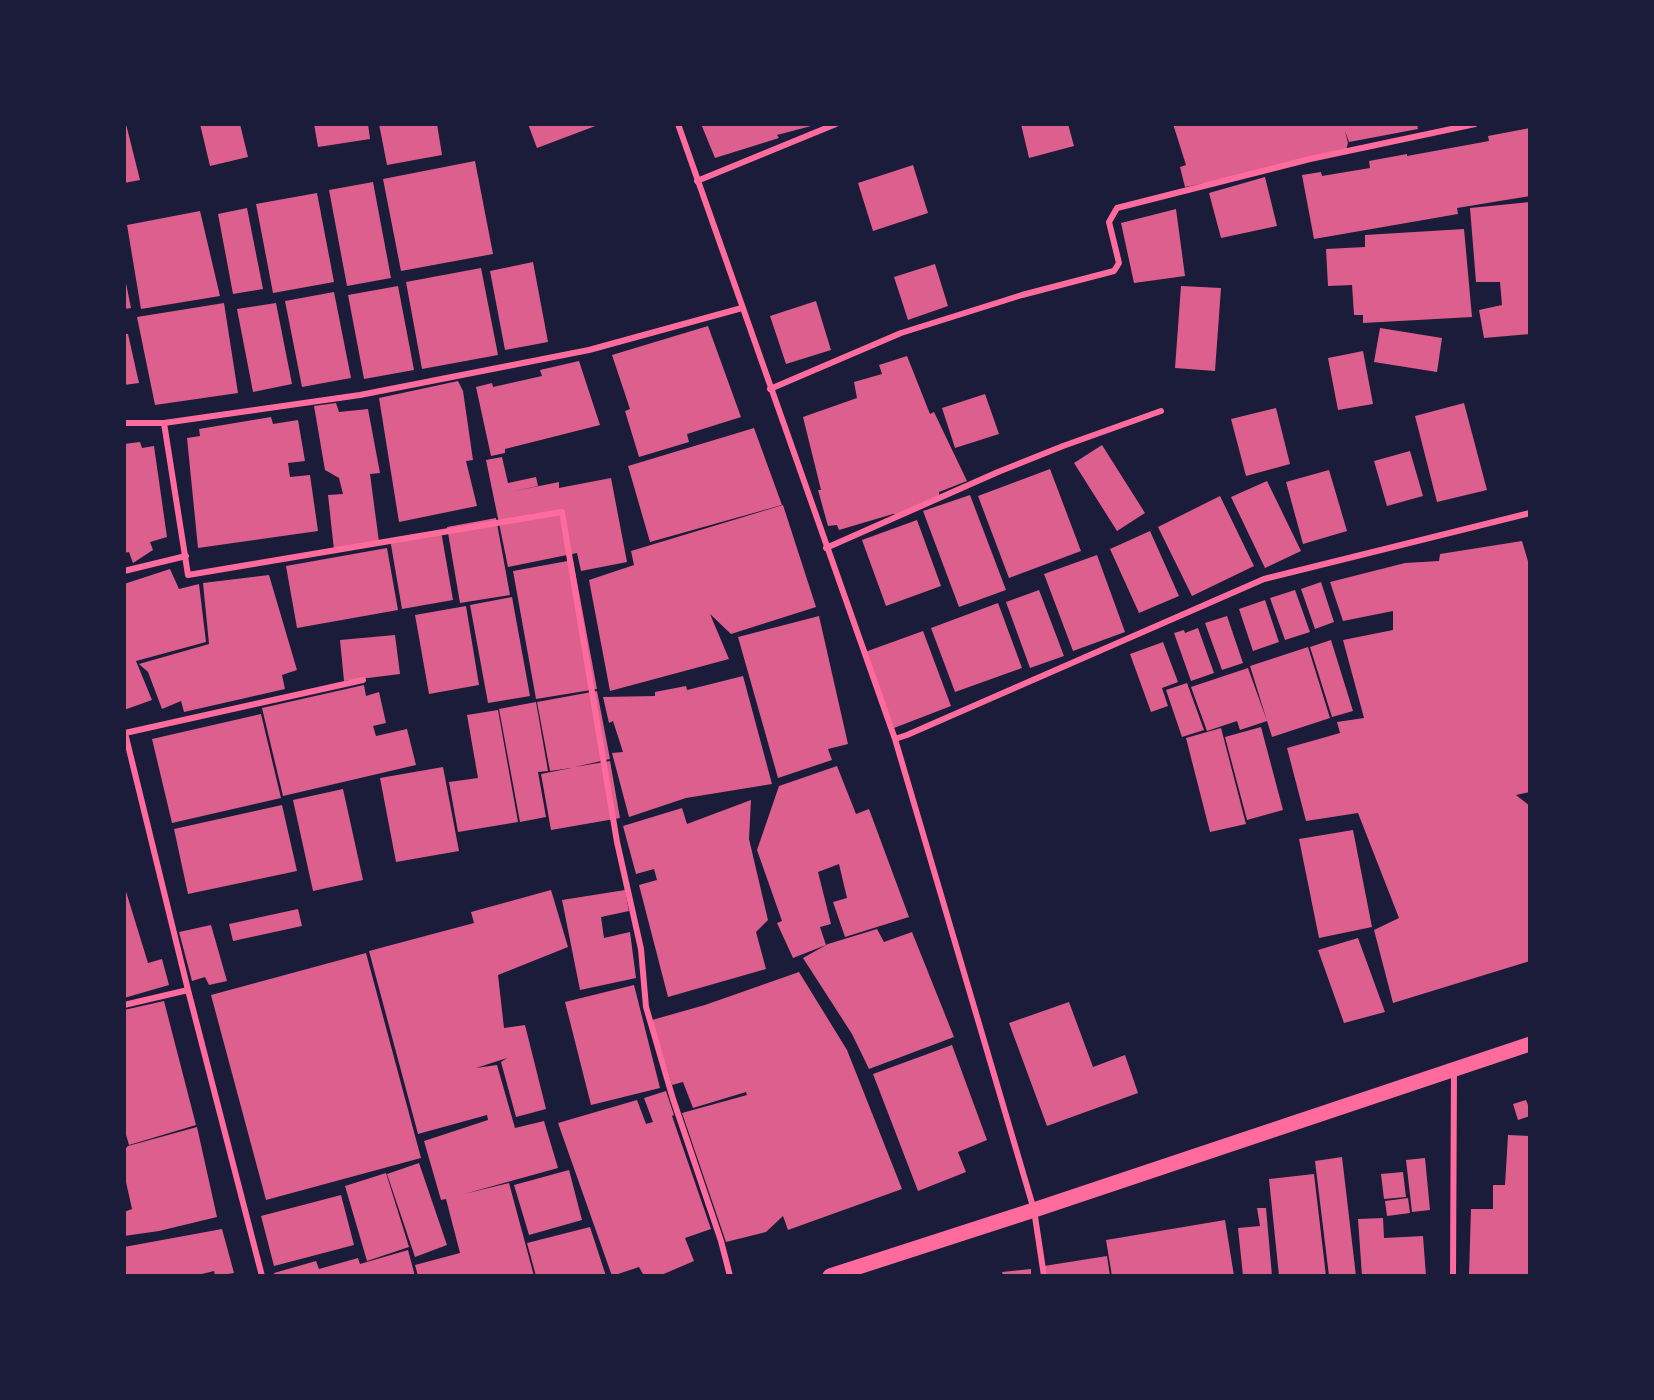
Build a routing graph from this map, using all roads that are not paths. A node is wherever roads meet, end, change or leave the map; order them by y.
1 (678, 124) edge
2 (836, 124) edge
3 (1475, 124) edge
4 (697, 181) junction
5 (742, 308) junction
6 (770, 389) junction
7 (1161, 411) dead end
8 (124, 423) edge
9 (164, 423) junction
10 (1530, 513) edge
11 (826, 548) junction
12 (186, 556) junction
13 (124, 571) edge
14 (363, 680) dead end
15 (125, 733) edge
16 (895, 739) junction
17 (188, 990) junction
18 (124, 1005) edge
19 (1530, 1044) edge
20 (1454, 1070) junction
21 (1034, 1210) junction
22 (262, 1275) edge
23 (730, 1275) edge
24 (830, 1275) edge
25 (1044, 1275) edge
26 (1453, 1275) edge

1 - 4 street
2 - 4 street
3 - 6 street
4 - 5 street
5 - 6 street
5 - 9 street
6 - 11 street
7 - 11 street
8 - 9 street
9 - 12 street
10 - 16 street
11 - 16 street
12 - 13 street
12 - 23 street
14 - 15 street
15 - 17 street
16 - 21 street
17 - 18 street
17 - 22 street
19 - 20 main road
20 - 21 main road
20 - 26 street
21 - 24 main road
21 - 25 street

